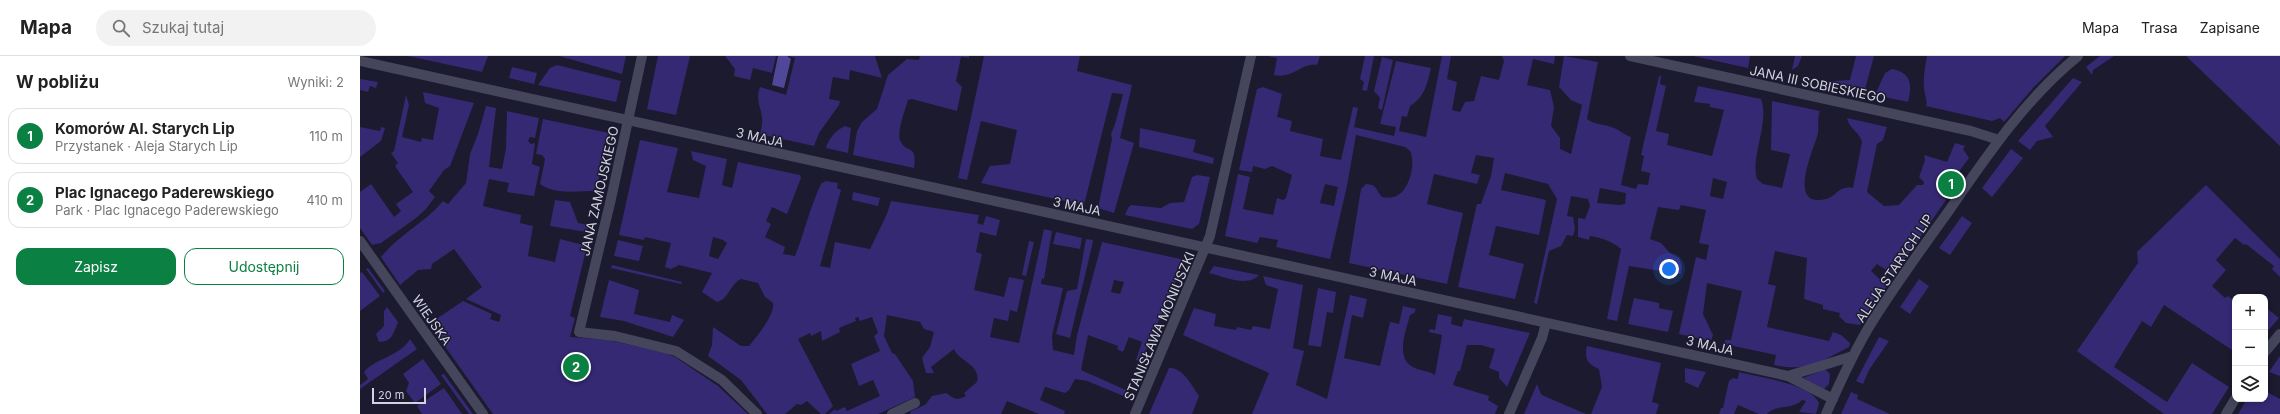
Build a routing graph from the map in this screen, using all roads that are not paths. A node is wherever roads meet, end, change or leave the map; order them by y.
1 (642, 56) edge
2 (1251, 56) edge
3 (1630, 56) edge
4 (2078, 56) edge
5 (360, 61) edge
6 (384, 61) edge
7 (628, 121) junction
8 (1999, 140) junction
9 (360, 241) edge
10 (1206, 248) junction
11 (1546, 323) junction
12 (2280, 334) edge
13 (2268, 348) edge
14 (1853, 356) junction
15 (1788, 376) junction
16 (1832, 399) junction
17 (2233, 402) edge
18 (915, 403) dead end
19 (483, 414) edge
20 (757, 414) edge
21 (892, 414) edge
22 (1136, 414) edge
23 (1508, 414) edge
24 (1826, 414) edge
25 (2226, 414) edge

1 - 7 street, JANA ZAMOJSKIEGO
2 - 10 street, STANISŁAWA MONIUSZKI
3 - 8 street, JANA III SOBIESKIEGO
4 - 8 street, ALEJA STARYCH LIP
5 - 6 street, 3 MAJA
6 - 7 street, 3 MAJA
7 - 10 street, 3 MAJA
7 - 20 street, JANA ZAMOJSKIEGO
8 - 14 street, ALEJA STARYCH LIP
9 - 19 street, WIEJSKA
10 - 11 street, 3 MAJA
10 - 22 street, STANISŁAWA MONIUSZKI
11 - 15 street, 3 MAJA
11 - 23 street
12 - 13 street
14 - 15 street, 3 MAJA
14 - 16 street, ALEJA STARYCH LIP
15 - 16 street, 3 MAJA
16 - 24 street, ALEJA STARYCH LIP
17 - 25 street
18 - 21 street

